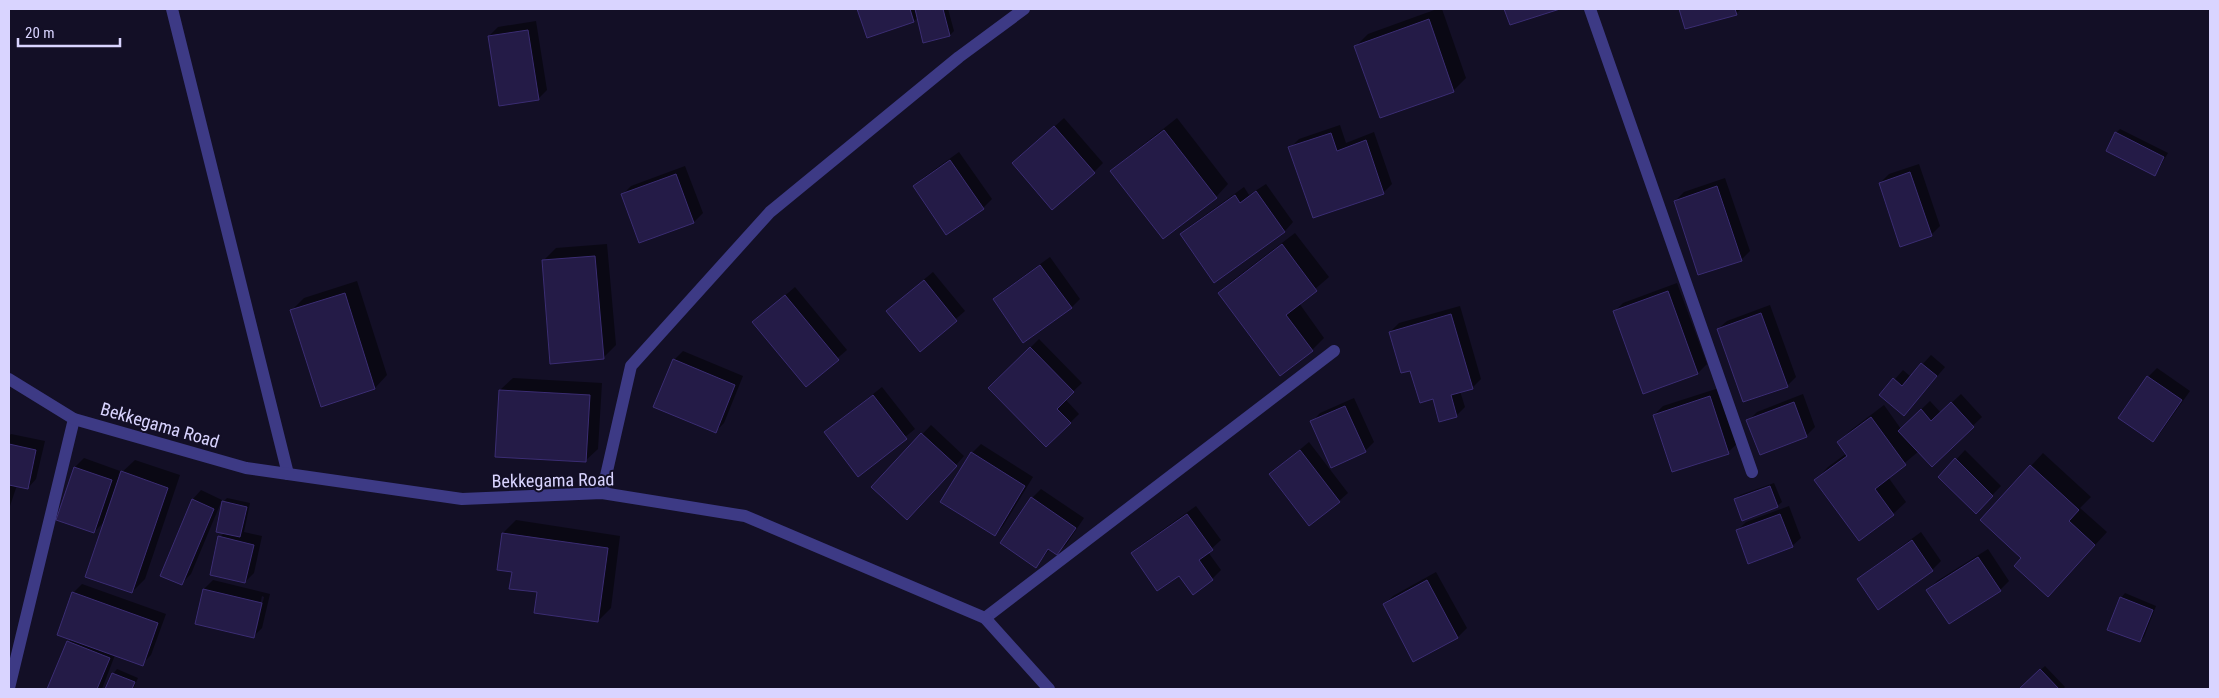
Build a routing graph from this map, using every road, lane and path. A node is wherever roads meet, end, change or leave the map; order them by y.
1 (172, 9) edge
2 (1024, 9) edge
3 (1590, 9) edge
4 (1334, 351) dead end
5 (9, 379) edge
6 (74, 419) junction
7 (1752, 472) dead end
8 (288, 474) junction
9 (602, 492) junction
10 (985, 618) junction
11 (9, 688) edge
12 (1049, 689) edge

1 - 8 street
2 - 9 street
3 - 7 street
4 - 10 street
5 - 6 street, Bekkegama Road
6 - 8 street, Bekkegama Road
6 - 11 street
8 - 9 street, Bekkegama Road
9 - 10 street, Bekkegama Road
10 - 12 street, Bekkegama Road

